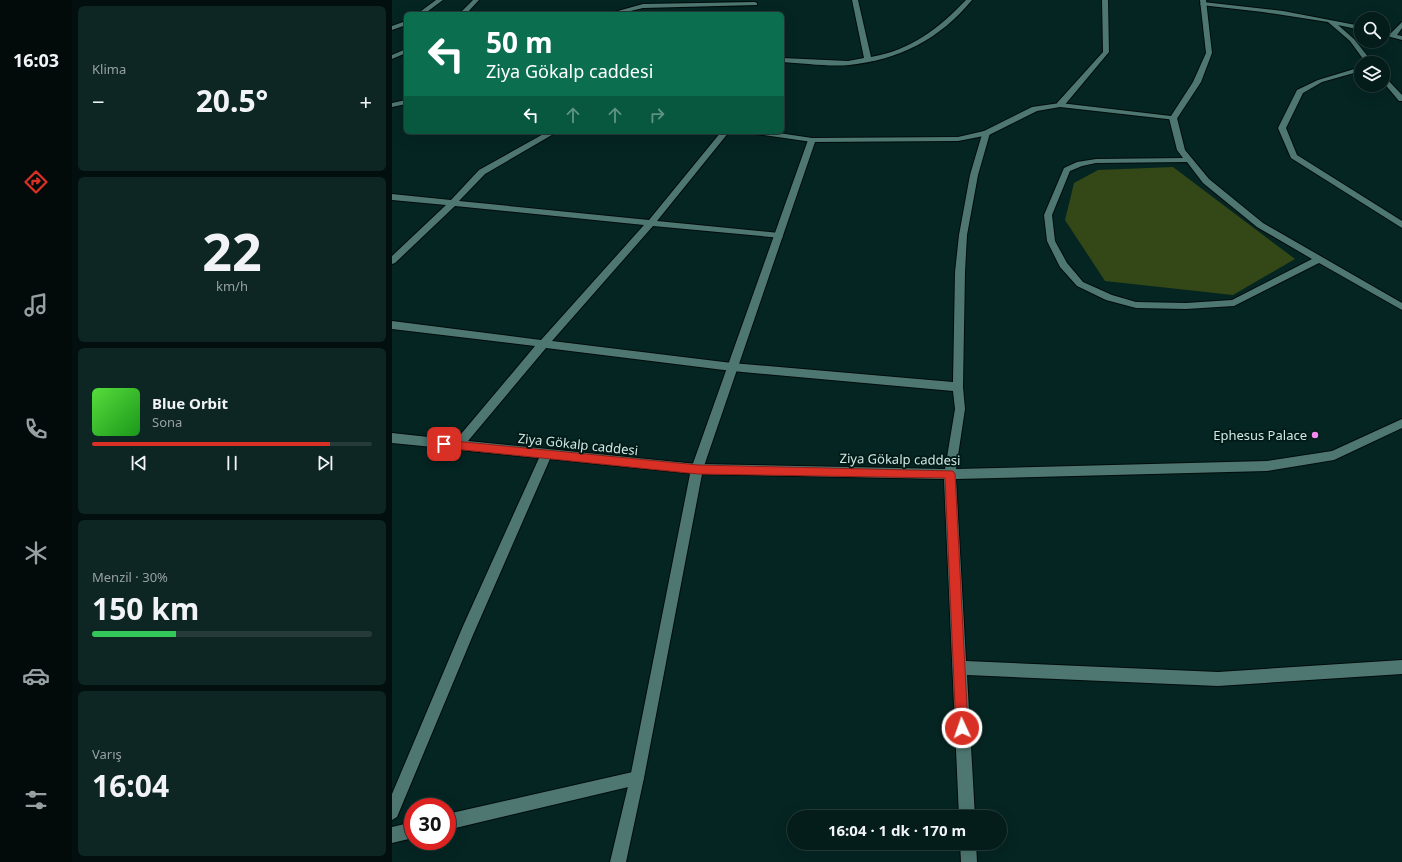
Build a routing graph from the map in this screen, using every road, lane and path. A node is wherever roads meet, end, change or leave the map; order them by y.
1 (440, 0) edge
2 (476, 0) edge
3 (855, 0) edge
4 (969, 0) edge
5 (1105, 0) edge
6 (1203, 2) edge
7 (755, 4) edge
8 (642, 6) junction
9 (423, 12) edge
10 (464, 12) edge
11 (618, 12) edge
12 (641, 12) edge
13 (1328, 19) junction
14 (404, 24) edge
15 (1402, 24) edge
16 (1354, 26) edge
17 (392, 28) edge
18 (1392, 36) joint
19 (1402, 38) edge
20 (404, 53) edge
21 (1365, 56) edge
22 (392, 57) edge
23 (868, 59) junction
24 (784, 60) edge
25 (1354, 70) edge
26 (1390, 86) edge
27 (1402, 99) edge
28 (404, 102) edge
29 (392, 105) edge
30 (1060, 105) junction
31 (1173, 118) junction
32 (986, 133) junction
33 (549, 134) edge
34 (723, 134) edge
35 (770, 134) edge
36 (812, 140) junction
37 (1188, 160) junction
38 (392, 197) edge
39 (452, 204) junction
40 (650, 224) junction
41 (1402, 225) edge
42 (779, 236) junction
43 (1319, 259) junction
44 (392, 261) edge
45 (1402, 308) edge
46 (392, 325) edge
47 (543, 344) junction
48 (732, 367) junction
49 (958, 388) junction
50 (1402, 423) edge
51 (392, 438) edge
52 (457, 446) junction
53 (546, 455) junction
54 (698, 470) junction
55 (950, 474) junction
56 (1402, 667) edge
57 (959, 668) junction
58 (636, 778) junction
59 (967, 810) edge
60 (392, 812) edge
61 (456, 820) edge
62 (404, 832) edge
63 (392, 835) edge
64 (968, 850) edge
65 (618, 862) edge
66 (969, 862) edge

1 - 9 street
2 - 10 street
3 - 23 street
4 - 23 street
5 - 30 street
6 - 13 street
6 - 31 street
7 - 8 street
8 - 11 street
8 - 12 street
13 - 16 street
13 - 21 street
14 - 17 street
15 - 18 street
18 - 19 street
20 - 22 street
23 - 24 street
25 - 41 street
26 - 27 street
28 - 29 street
30 - 31 street
30 - 32 street
31 - 37 street
32 - 36 street
32 - 49 street
33 - 39 street
34 - 40 street
35 - 36 street
36 - 42 street
37 - 43 street
37 - 43 street
38 - 39 street
39 - 40 street
39 - 44 street
40 - 42 street
40 - 47 street
42 - 48 street
43 - 45 street
46 - 47 street
47 - 48 street
47 - 52 street
48 - 49 street
48 - 54 street
49 - 55 street
50 - 55 street, Ziya Gökalp caddesi
51 - 52 street, Ziya Gökalp caddesi
52 - 53 street, Ziya Gökalp caddesi
53 - 54 street, Ziya Gökalp caddesi
53 - 60 street
54 - 55 street, Ziya Gökalp caddesi
54 - 58 street
55 - 57 street
56 - 57 street
57 - 59 street
58 - 61 street
58 - 65 street
62 - 63 street
64 - 66 street

